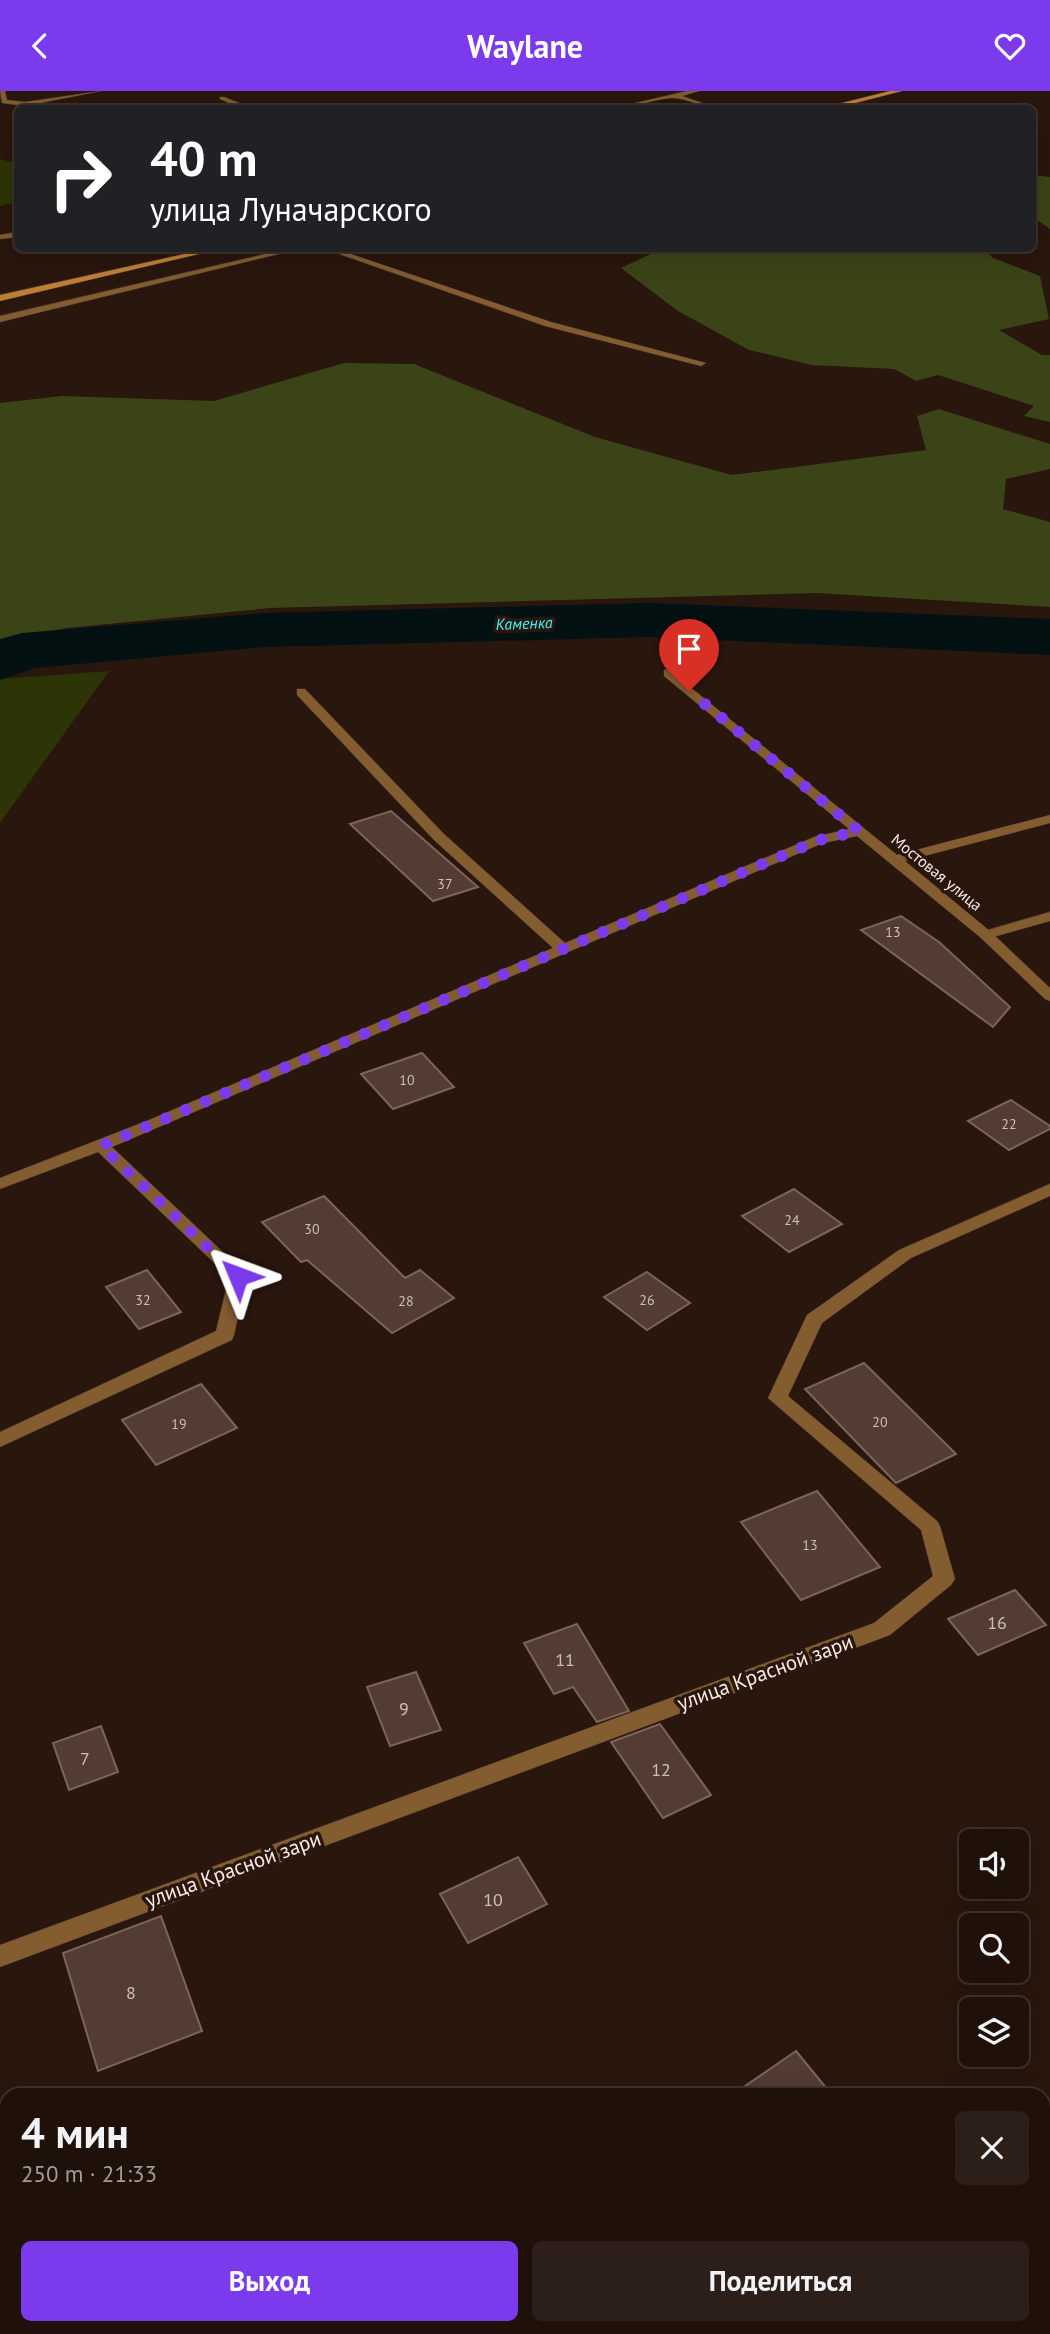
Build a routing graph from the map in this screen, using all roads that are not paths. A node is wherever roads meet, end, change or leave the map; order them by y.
1 (2, 91) edge
2 (98, 91) edge
3 (661, 91) edge
4 (696, 91) edge
5 (899, 91) edge
6 (674, 96) junction
7 (222, 98) dead end
8 (25, 104) joint
9 (240, 105) edge
10 (632, 105) edge
11 (704, 105) edge
12 (838, 105) edge
13 (203, 252) edge
14 (282, 252) edge
15 (338, 252) edge
16 (0, 298) edge
17 (0, 319) edge
18 (701, 363) dead end
19 (668, 673) dead end
20 (300, 692) dead end
21 (1050, 819) edge
22 (859, 831) junction
23 (894, 860) junction
24 (1050, 916) edge
25 (986, 935) junction
26 (563, 950) junction
27 (1050, 996) edge
28 (101, 1146) junction
29 (0, 1184) edge
30 (1050, 1189) edge
31 (0, 1440) edge
32 (0, 1955) edge

1 - 8 street
2 - 8 street
3 - 6 street
4 - 6 street
5 - 12 street
6 - 10 street
6 - 11 street
7 - 9 street
13 - 16 street
14 - 17 street
15 - 18 street
19 - 22 street, Мостовая улица
20 - 26 street
21 - 23 street
22 - 23 street, Мостовая улица
22 - 26 street
23 - 25 street, Мостовая улица
24 - 25 street
25 - 27 street, Мостовая улица
26 - 28 street
28 - 29 street
28 - 31 street
30 - 32 street, улица Красной зари

